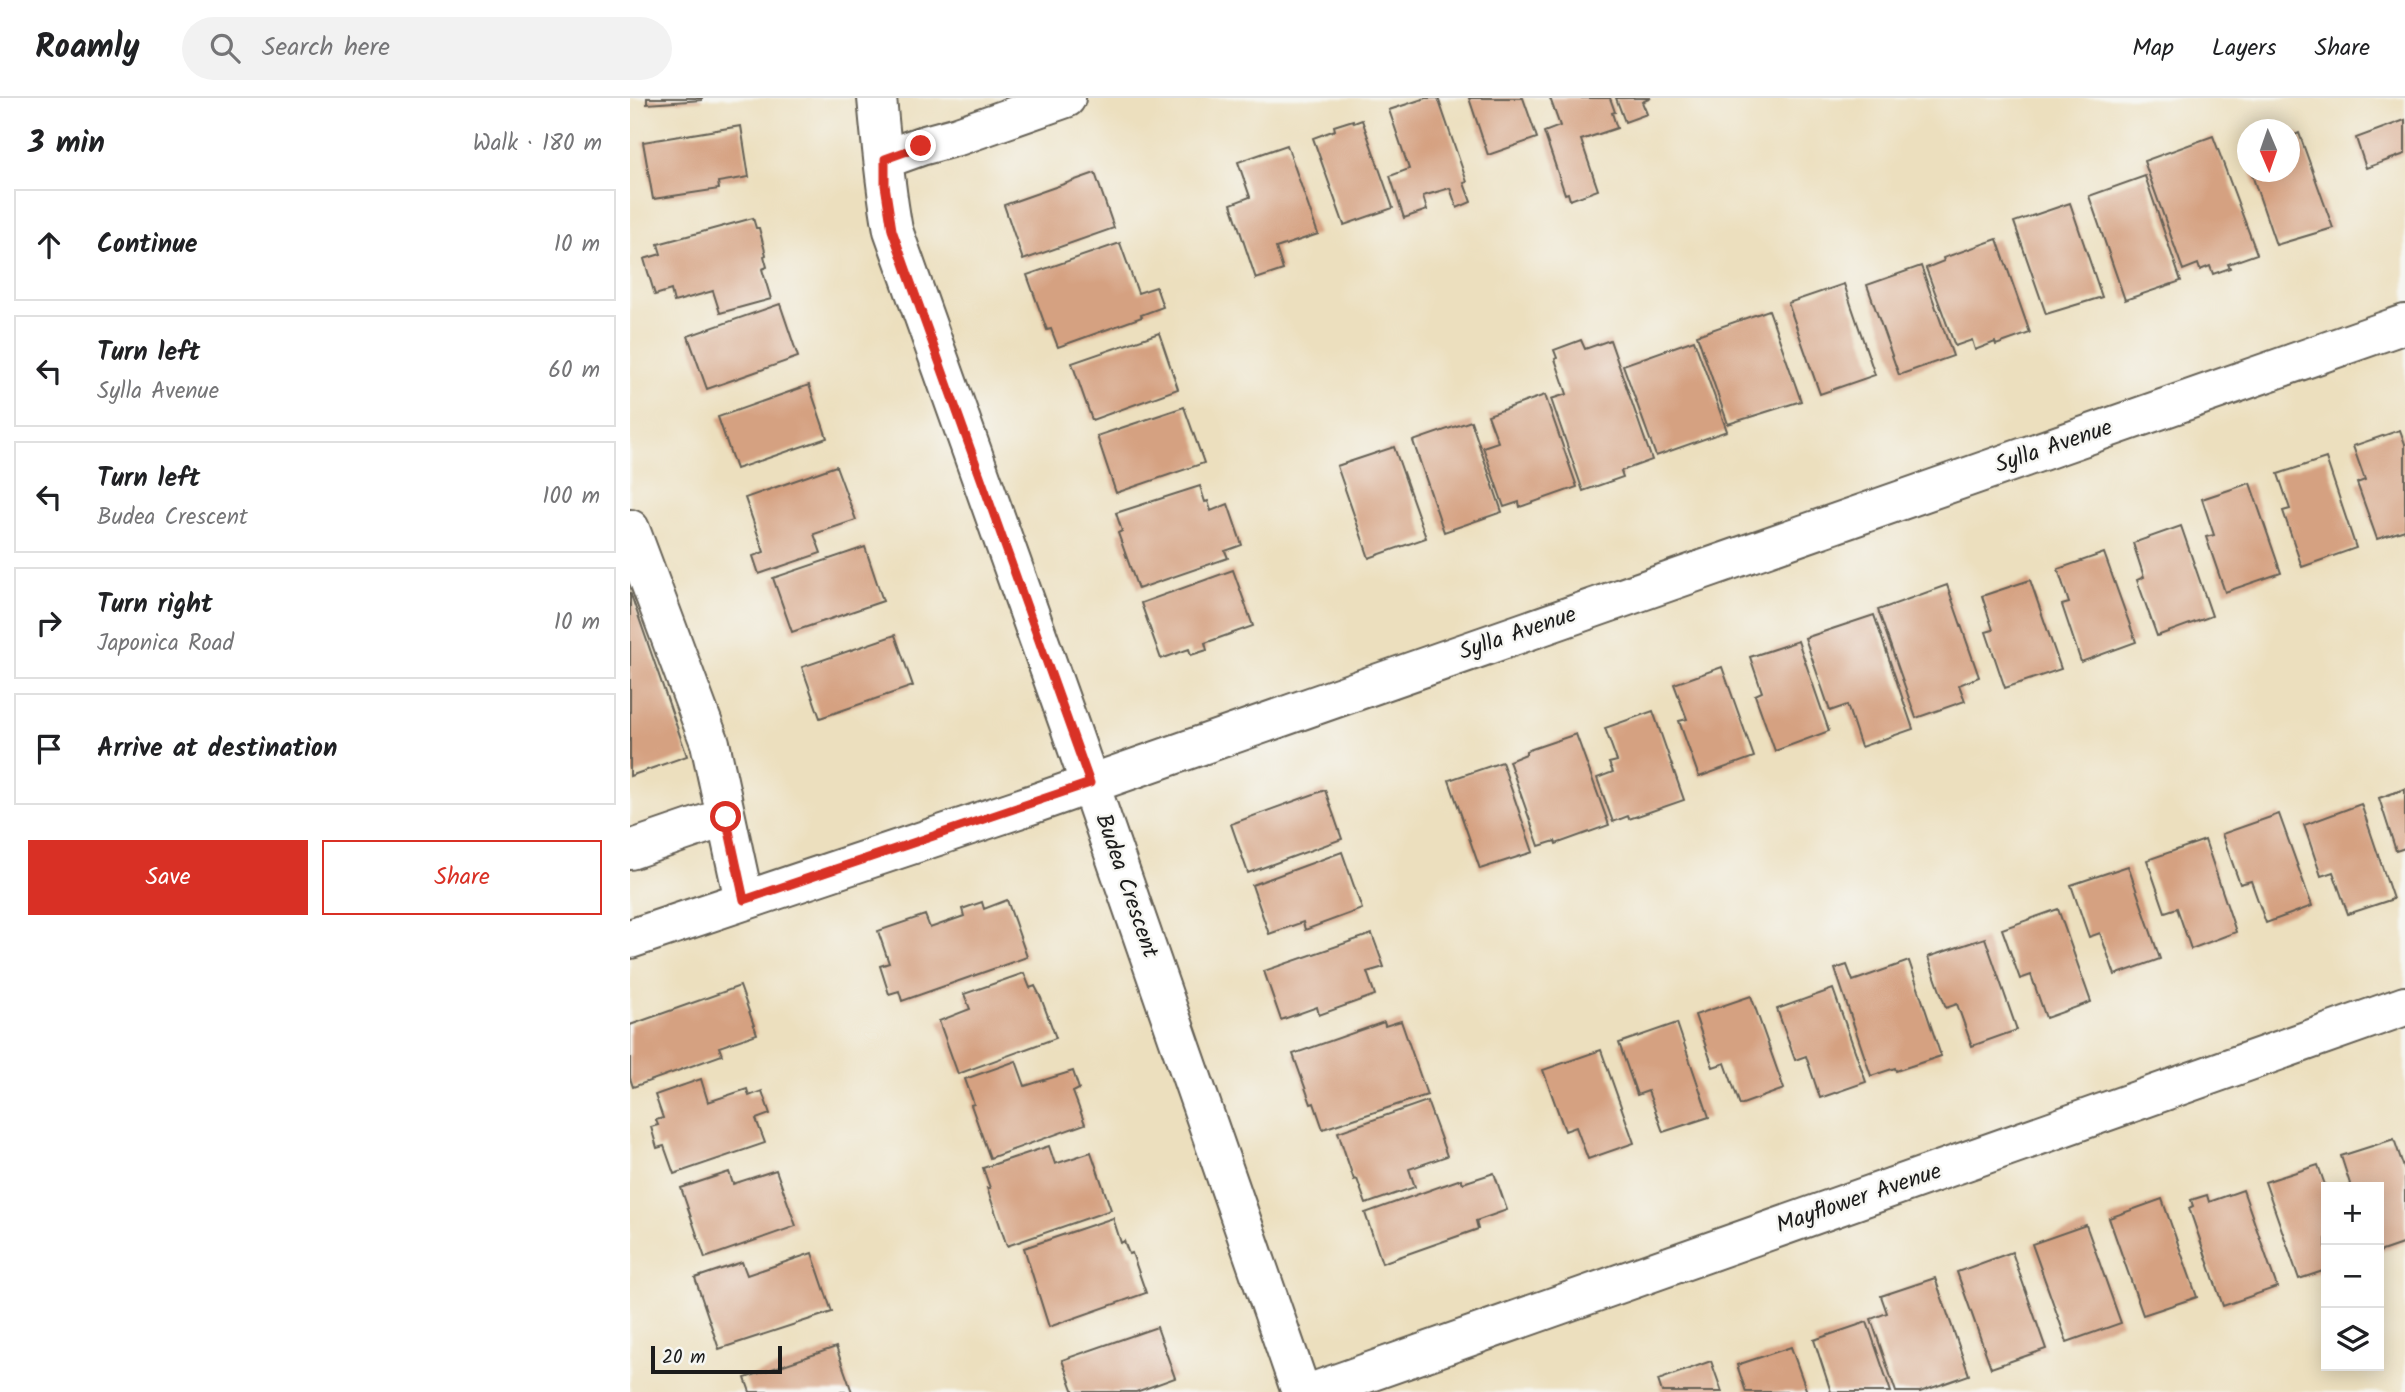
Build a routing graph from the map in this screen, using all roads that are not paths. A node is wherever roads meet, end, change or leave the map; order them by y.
1 (877, 98) edge
2 (1066, 98) edge
3 (885, 159) junction
4 (2405, 324) edge
5 (630, 529) edge
6 (1090, 783) junction
7 (726, 817) junction
8 (630, 850) edge
9 (744, 900) junction
10 (630, 939) edge
11 (2405, 1006) edge
12 (1301, 1392) edge
13 (1313, 1392) edge

1 - 3 street, Budea Crescent
2 - 3 street
3 - 6 street, Budea Crescent
4 - 6 street, Sylla Avenue
5 - 7 street
6 - 9 street, Sylla Avenue
6 - 12 street, Budea Crescent
7 - 8 street
7 - 9 street
9 - 10 street, Sylla Avenue
11 - 13 street, Mayflower Avenue

